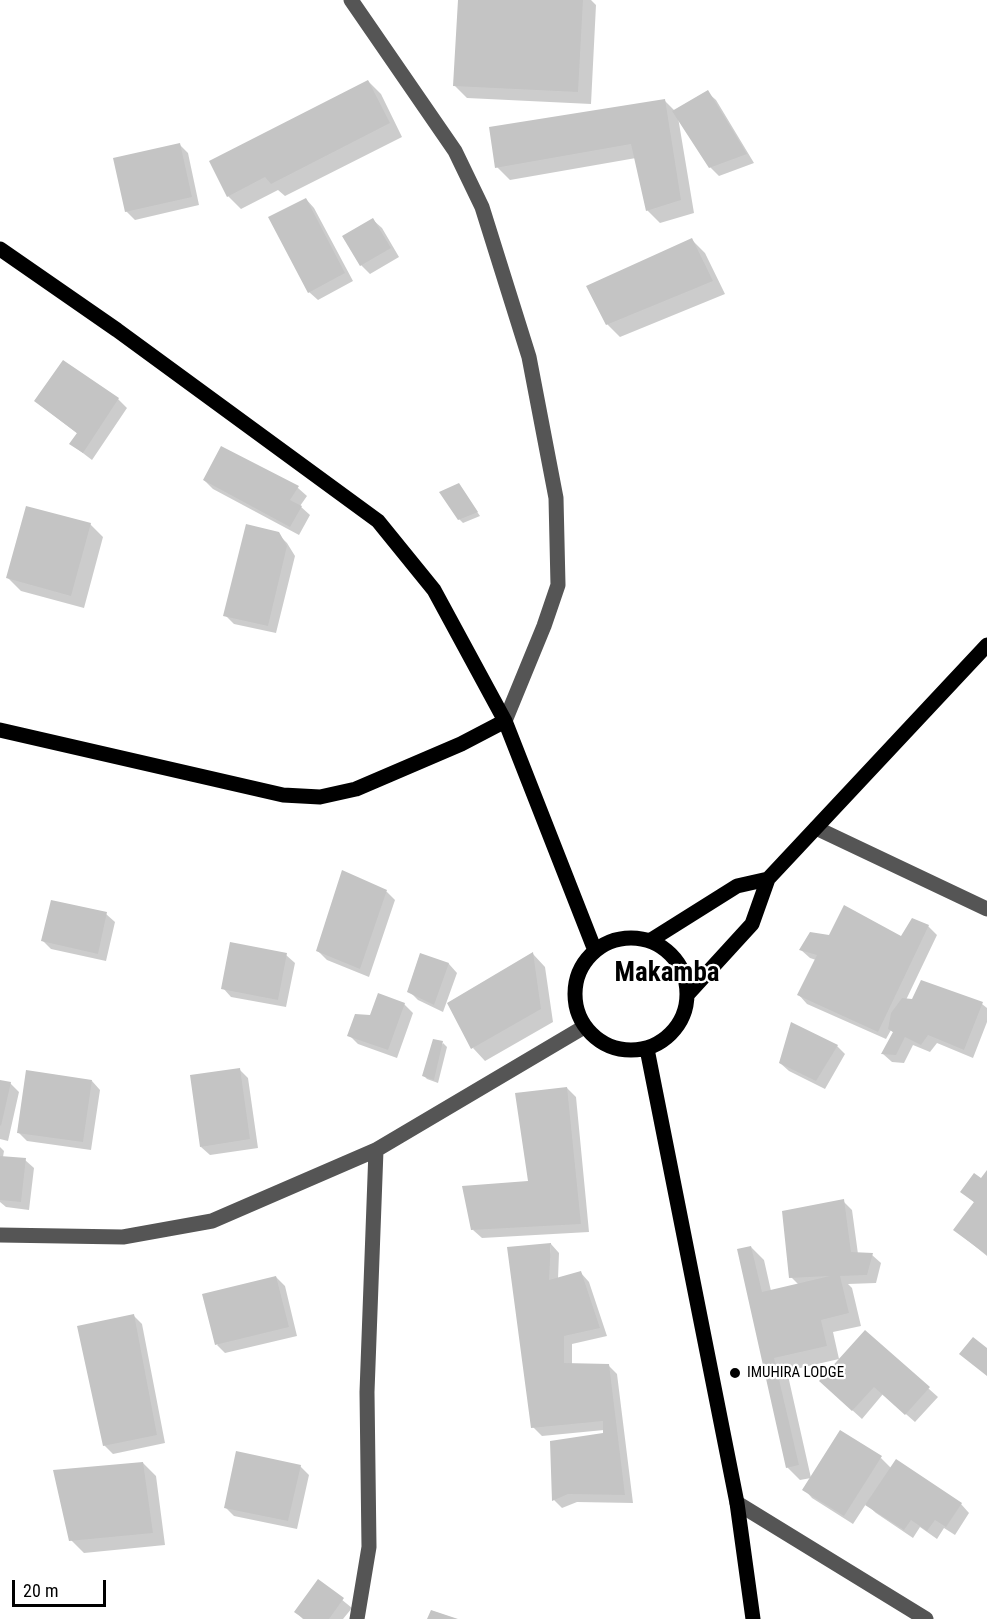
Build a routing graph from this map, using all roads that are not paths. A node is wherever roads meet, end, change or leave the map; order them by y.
1 (351, 0) edge
2 (0, 249) edge
3 (987, 645) edge
4 (505, 721) junction
5 (0, 730) edge
6 (816, 828) junction
7 (768, 879) junction
8 (987, 909) edge
9 (651, 940) junction
10 (594, 948) junction
11 (688, 994) junction
12 (584, 1027) junction
13 (647, 1049) junction
14 (376, 1150) junction
15 (0, 1235) edge
16 (738, 1503) junction
17 (357, 1619) edge
18 (753, 1619) edge
19 (926, 1619) edge

1 - 4 street
2 - 4 main road
3 - 6 main road
4 - 5 main road
4 - 10 main road
6 - 7 main road
6 - 8 street
7 - 9 main road
7 - 11 main road
9 - 10 main road
9 - 11 main road
10 - 12 main road
11 - 13 main road
12 - 13 main road
12 - 14 street
13 - 16 main road
14 - 15 street
14 - 17 street
16 - 18 main road
16 - 19 street

